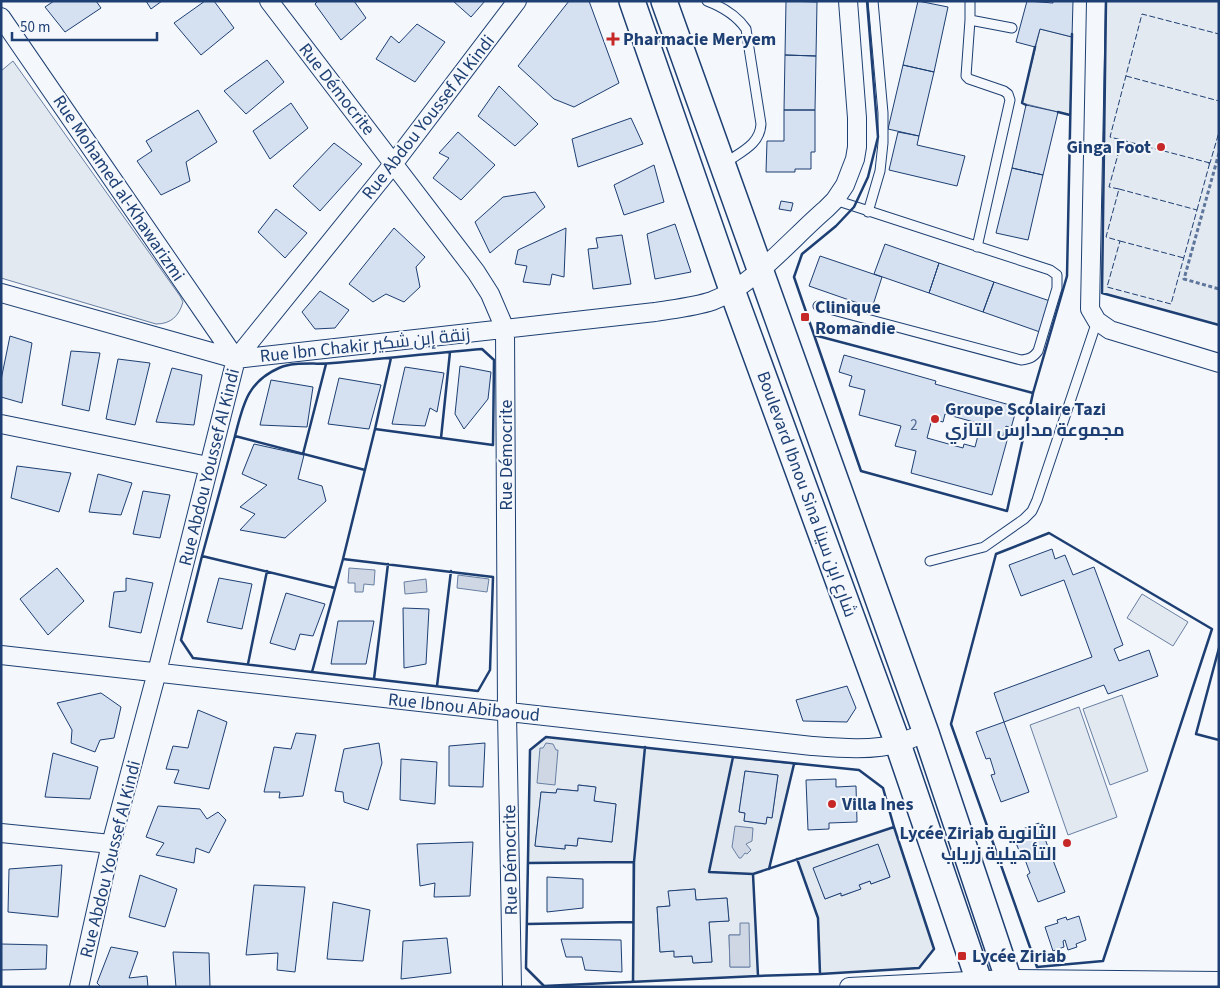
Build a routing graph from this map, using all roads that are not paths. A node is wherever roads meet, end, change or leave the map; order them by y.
1 (269, 1) edge
2 (517, 1) edge
3 (632, 1) edge
4 (664, 1) edge
5 (707, 1) edge
6 (848, 1) edge
7 (873, 1) edge
8 (970, 1) edge
9 (1096, 1) edge
10 (1, 17) edge
11 (970, 20) junction
12 (1012, 28) dead end
13 (394, 163) junction
14 (723, 165) junction
15 (835, 200) junction
16 (868, 212) junction
17 (977, 247) junction
18 (760, 270) junction
19 (732, 290) junction
20 (1, 293) edge
21 (818, 306) dead end
22 (1097, 321) junction
23 (505, 329) junction
24 (236, 359) junction
25 (1219, 364) edge
26 (1, 424) edge
27 (208, 466) junction
28 (930, 561) dead end
29 (1, 655) edge
30 (157, 672) junction
31 (507, 712) junction
32 (926, 733) junction
33 (898, 744) junction
34 (1, 833) edge
35 (111, 844) junction
36 (1219, 981) edge
37 (1010, 983) edge
38 (980, 984) edge
39 (1171, 984) edge
40 (79, 987) edge
41 (512, 987) edge
42 (849, 987) edge

1 - 13 street, Rue Démocrite
2 - 13 street, Rue Abdou Youssef Al Kindi
3 - 19 main road, Boulevard Ibnou Sina شارع ابن سينا
4 - 14 main road, Boulevard Ibnou Sina شارع ابن سينا
5 - 14 lane
6 - 15 street, Rue Ibn Chakir زنقة إبن شكير
7 - 16 lane
8 - 11 lane
9 - 22 street
10 - 24 street, Rue Mohamed al-Khawarizmi
11 - 12 lane
11 - 17 lane
13 - 23 street, Rue Démocrite
13 - 24 street, Rue Abdou Youssef Al Kindi
14 - 18 main road, Boulevard Ibnou Sina شارع ابن سينا
15 - 16 lane
15 - 18 street, Rue Ibn Chakir زنقة إبن شكير
16 - 17 lane
17 - 21 lane
18 - 19 street, Rue Ibn Chakir زنقة إبن شكير
18 - 32 main road, Boulevard Ibnou Sina شارع ابن سينا
19 - 23 street, Rue Ibn Chakir زنقة إبن شكير
19 - 33 main road, Boulevard Ibnou Sina شارع ابن سينا
20 - 24 street, Rue Ibn Chakir زنقة إبن شكير
22 - 25 street
22 - 28 lane
23 - 24 street, Rue Ibn Chakir زنقة إبن شكير
23 - 31 street, Rue Démocrite
24 - 27 street, Rue Abdou Youssef Al Kindi
26 - 27 street
27 - 30 street, Rue Abdou Youssef Al Kindi
29 - 30 street, Rue Ibnou Abibaoud
30 - 31 street, Rue Ibnou Abibaoud
30 - 35 street, Rue Abdou Youssef Al Kindi
31 - 33 street, Rue Ibnou Abibaoud
31 - 41 street, Rue Démocrite
32 - 33 street, Rue Ibnou Abibaoud
32 - 37 main road, Boulevard Ibnou Sina شارع ابن سينا
33 - 38 main road, Boulevard Ibnou Sina شارع ابن سينا
34 - 35 street
35 - 40 street, Rue Abdou Youssef Al Kindi
36 - 39 street
37 - 38 street
37 - 39 street
38 - 42 street

